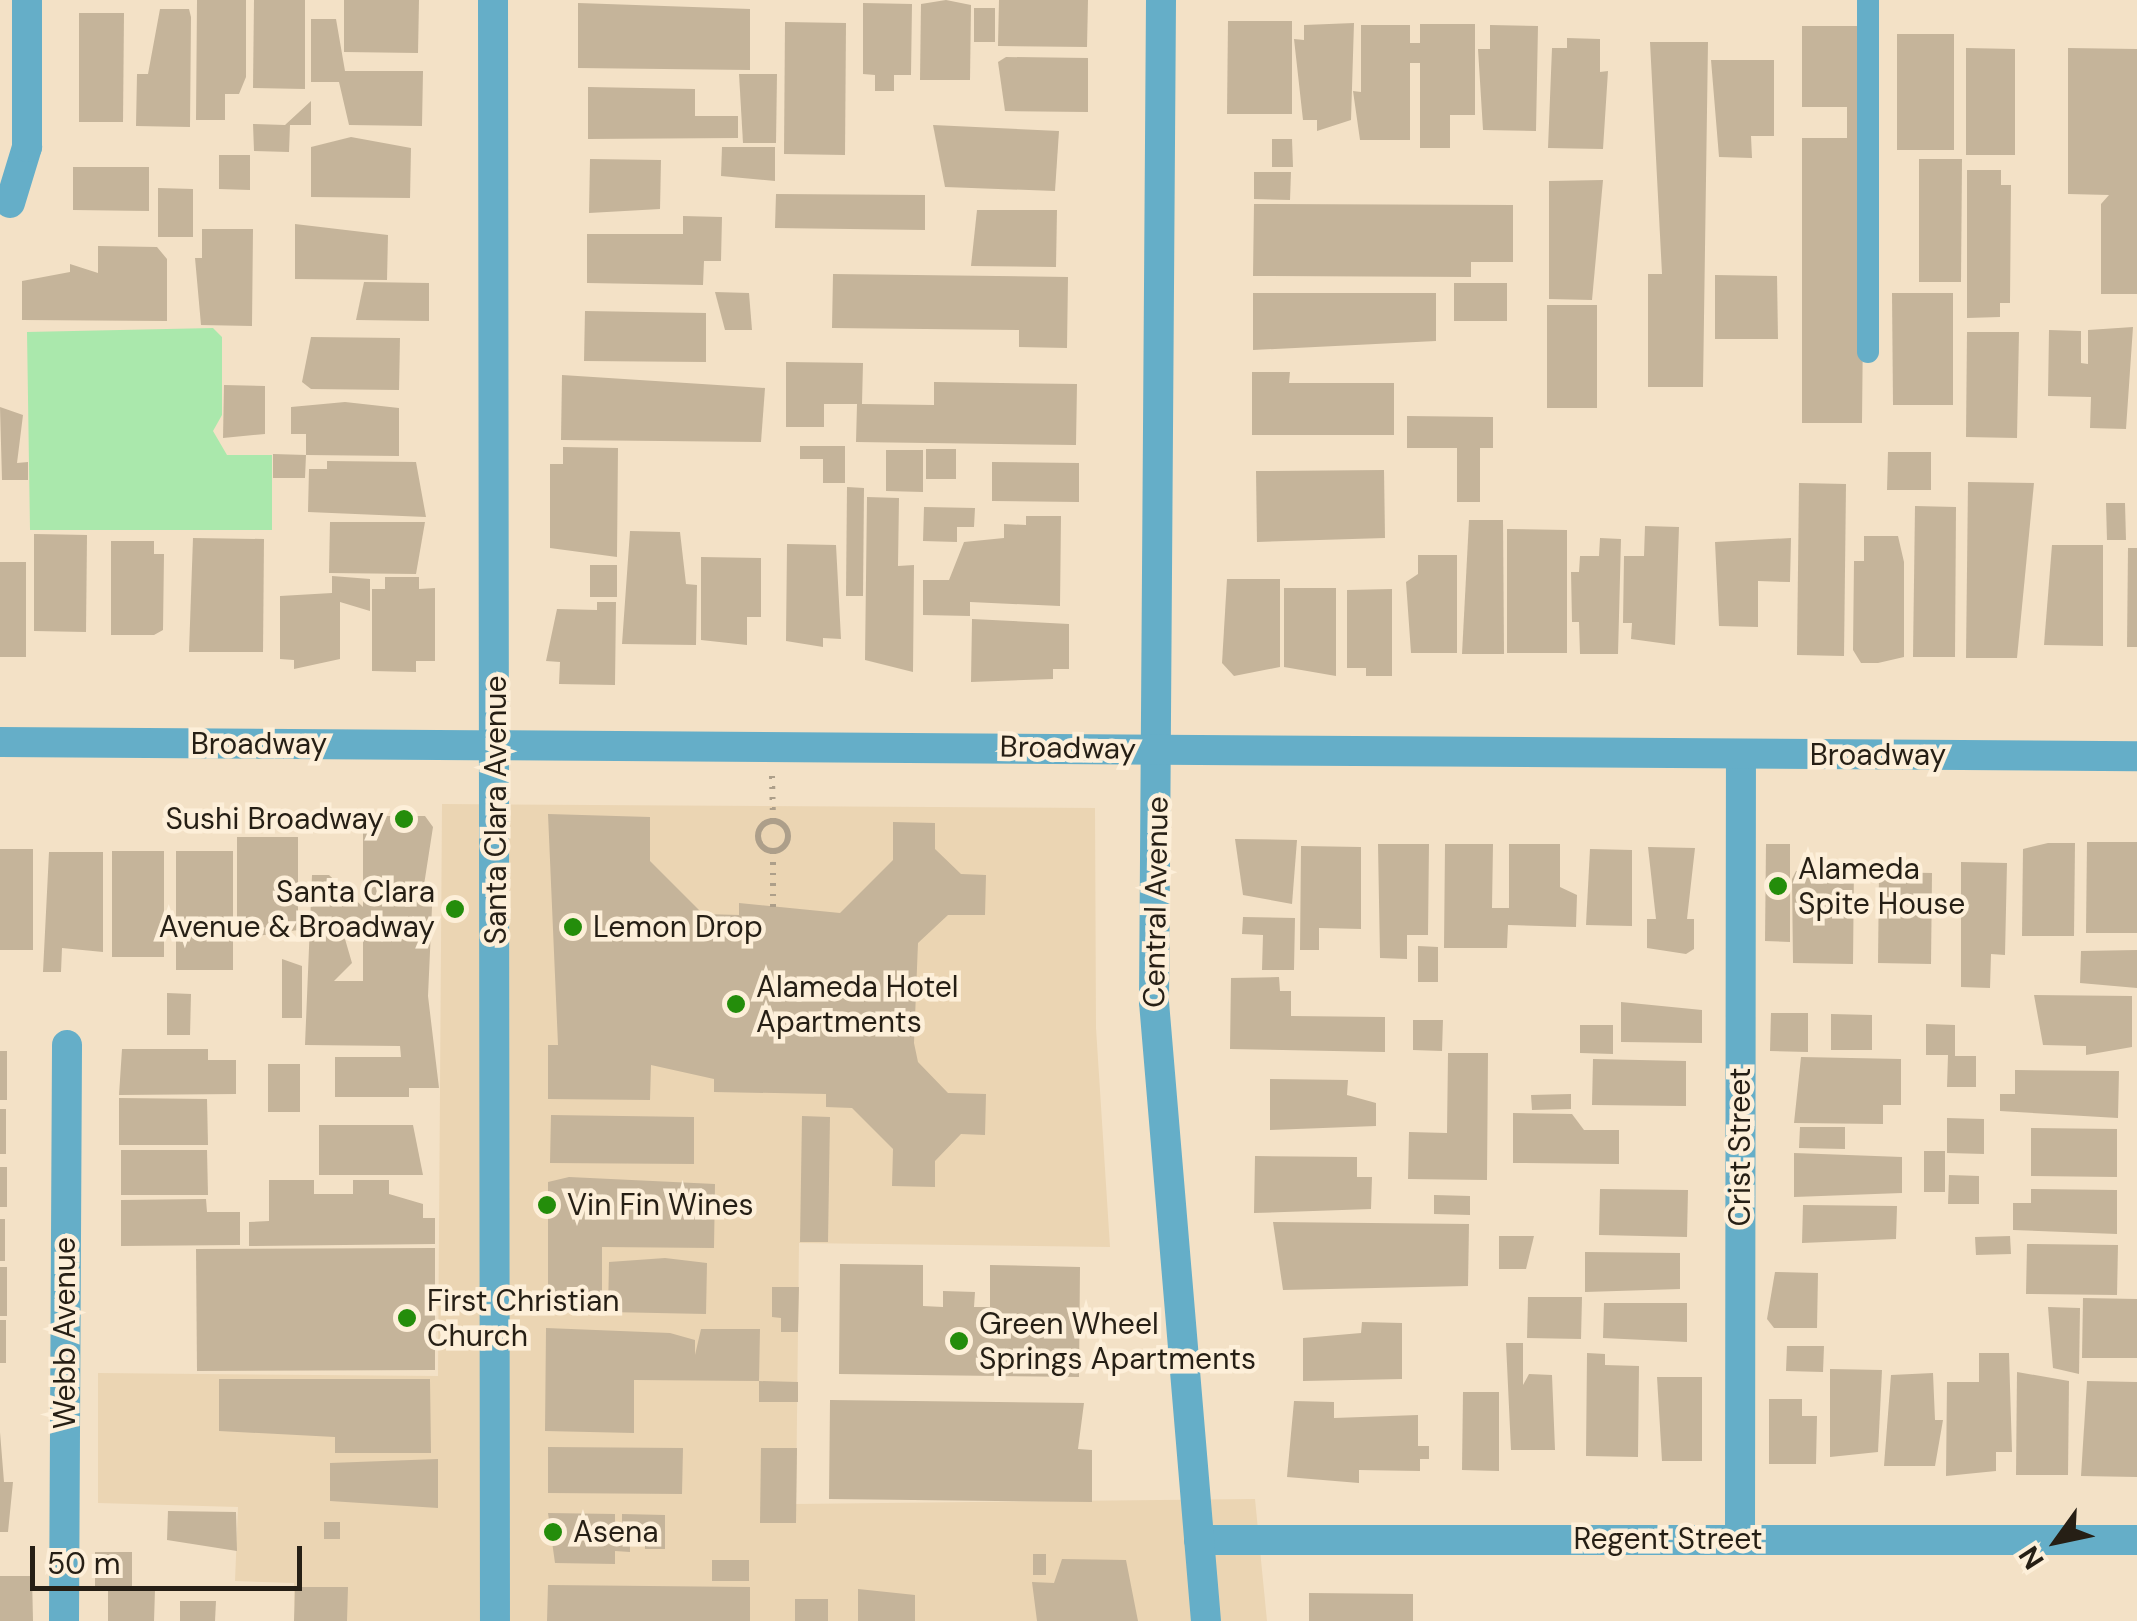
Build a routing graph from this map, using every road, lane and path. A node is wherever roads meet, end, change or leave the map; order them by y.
1 (27, 0) edge
2 (493, 0) edge
3 (1161, 0) edge
4 (1868, 0) edge
5 (10, 203) dead end
6 (1868, 352) dead end
7 (0, 742) edge
8 (496, 746) junction
9 (1157, 750) junction
10 (1740, 754) junction
11 (2137, 756) edge
12 (773, 852) junction
13 (773, 911) dead end
14 (67, 1045) dead end
15 (1740, 1539) junction
16 (1199, 1540) junction
17 (2137, 1540) edge
18 (64, 1621) edge
19 (495, 1621) edge
20 (1206, 1621) edge

1 - 5 street
2 - 8 street, Santa Clara Avenue
3 - 9 street, Central Avenue
4 - 6 lane
7 - 8 street, Broadway
8 - 9 street, Broadway
8 - 19 street, Santa Clara Avenue
9 - 10 street, Broadway
9 - 16 street, Central Avenue
10 - 11 street, Broadway
10 - 15 street, Crist Street
12 - 12 path
12 - 13 path
14 - 18 street, Webb Avenue
15 - 16 street, Regent Street
15 - 17 street, Regent Street
16 - 20 street, Central Avenue

